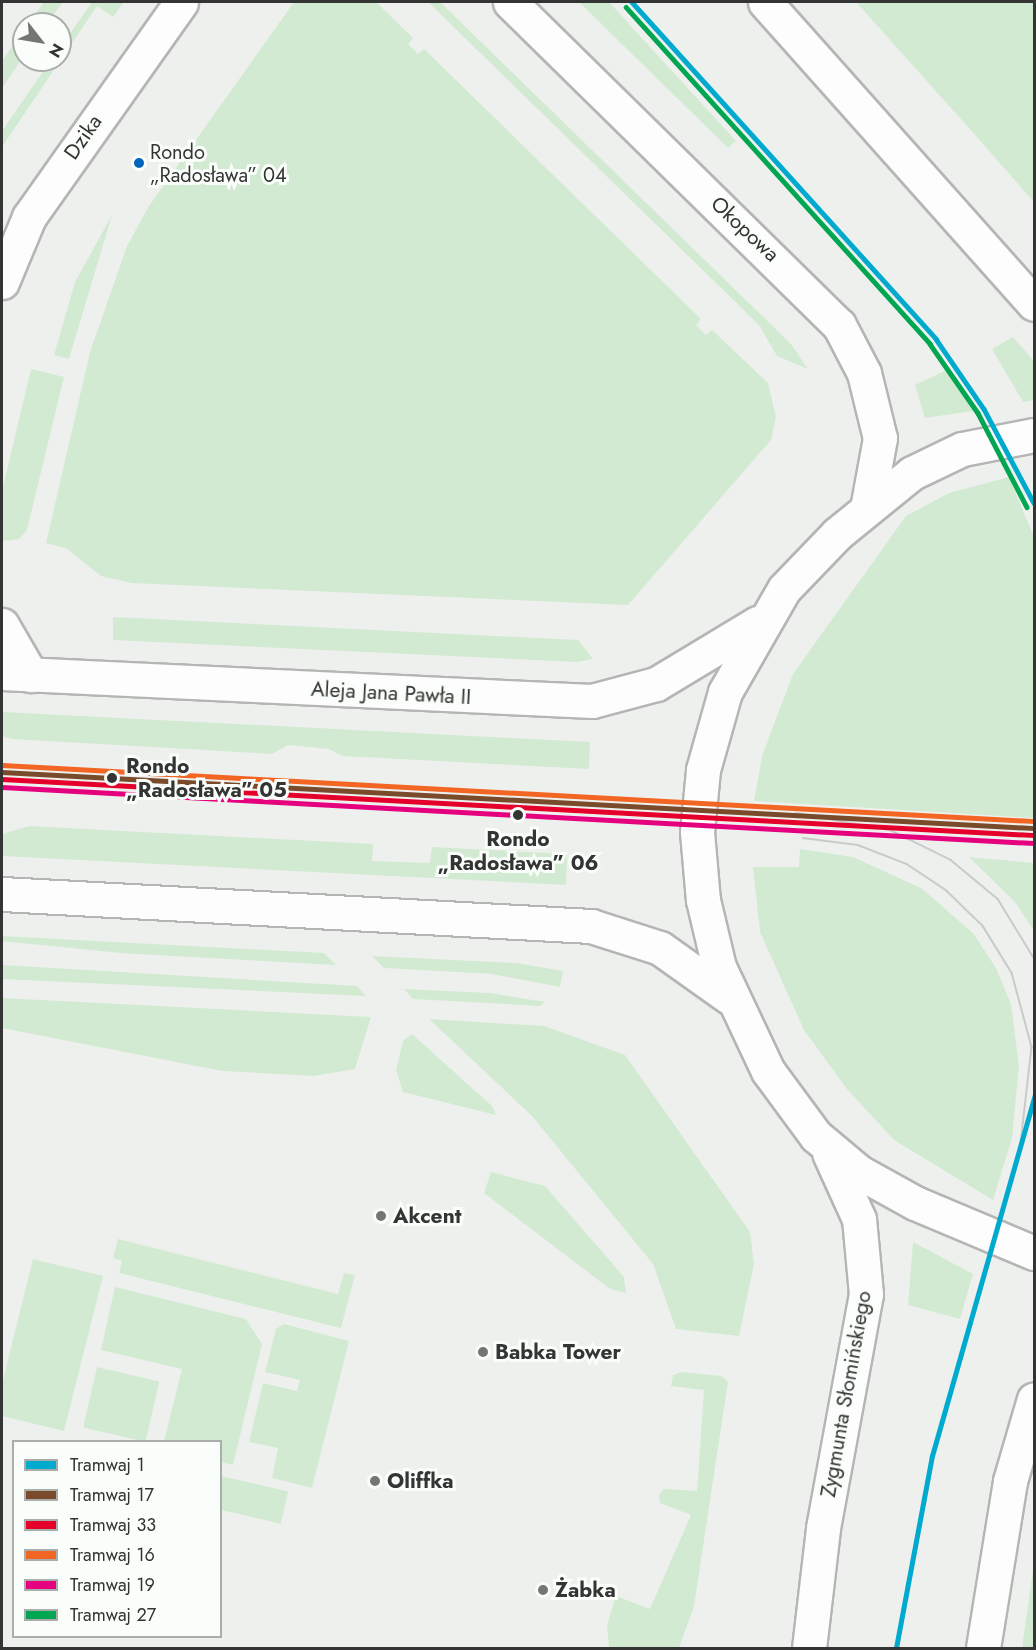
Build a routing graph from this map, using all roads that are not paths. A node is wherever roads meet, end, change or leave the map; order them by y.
1 (180, 2) edge
2 (510, 2) edge
3 (765, 2) edge
4 (2, 282) edge
5 (1035, 304) edge
6 (1035, 435) edge
7 (867, 508) junction
8 (761, 620) junction
9 (2, 625) edge
10 (16, 674) edge
11 (2, 894) edge
12 (731, 999) junction
13 (825, 1147) junction
14 (1035, 1253) edge
15 (1035, 1399) edge
16 (809, 1648) edge
17 (982, 1648) edge

1 - 4 main road, Dzika
2 - 7 main road, Okopowa
3 - 5 main road
6 - 7 main road
7 - 8 main road
8 - 10 main road, Aleja Jana Pawła II
8 - 12 main road
9 - 10 main road
11 - 12 main road
12 - 13 main road
13 - 14 main road
13 - 16 main road, Zygmunta Słomińskiego
15 - 17 main road

